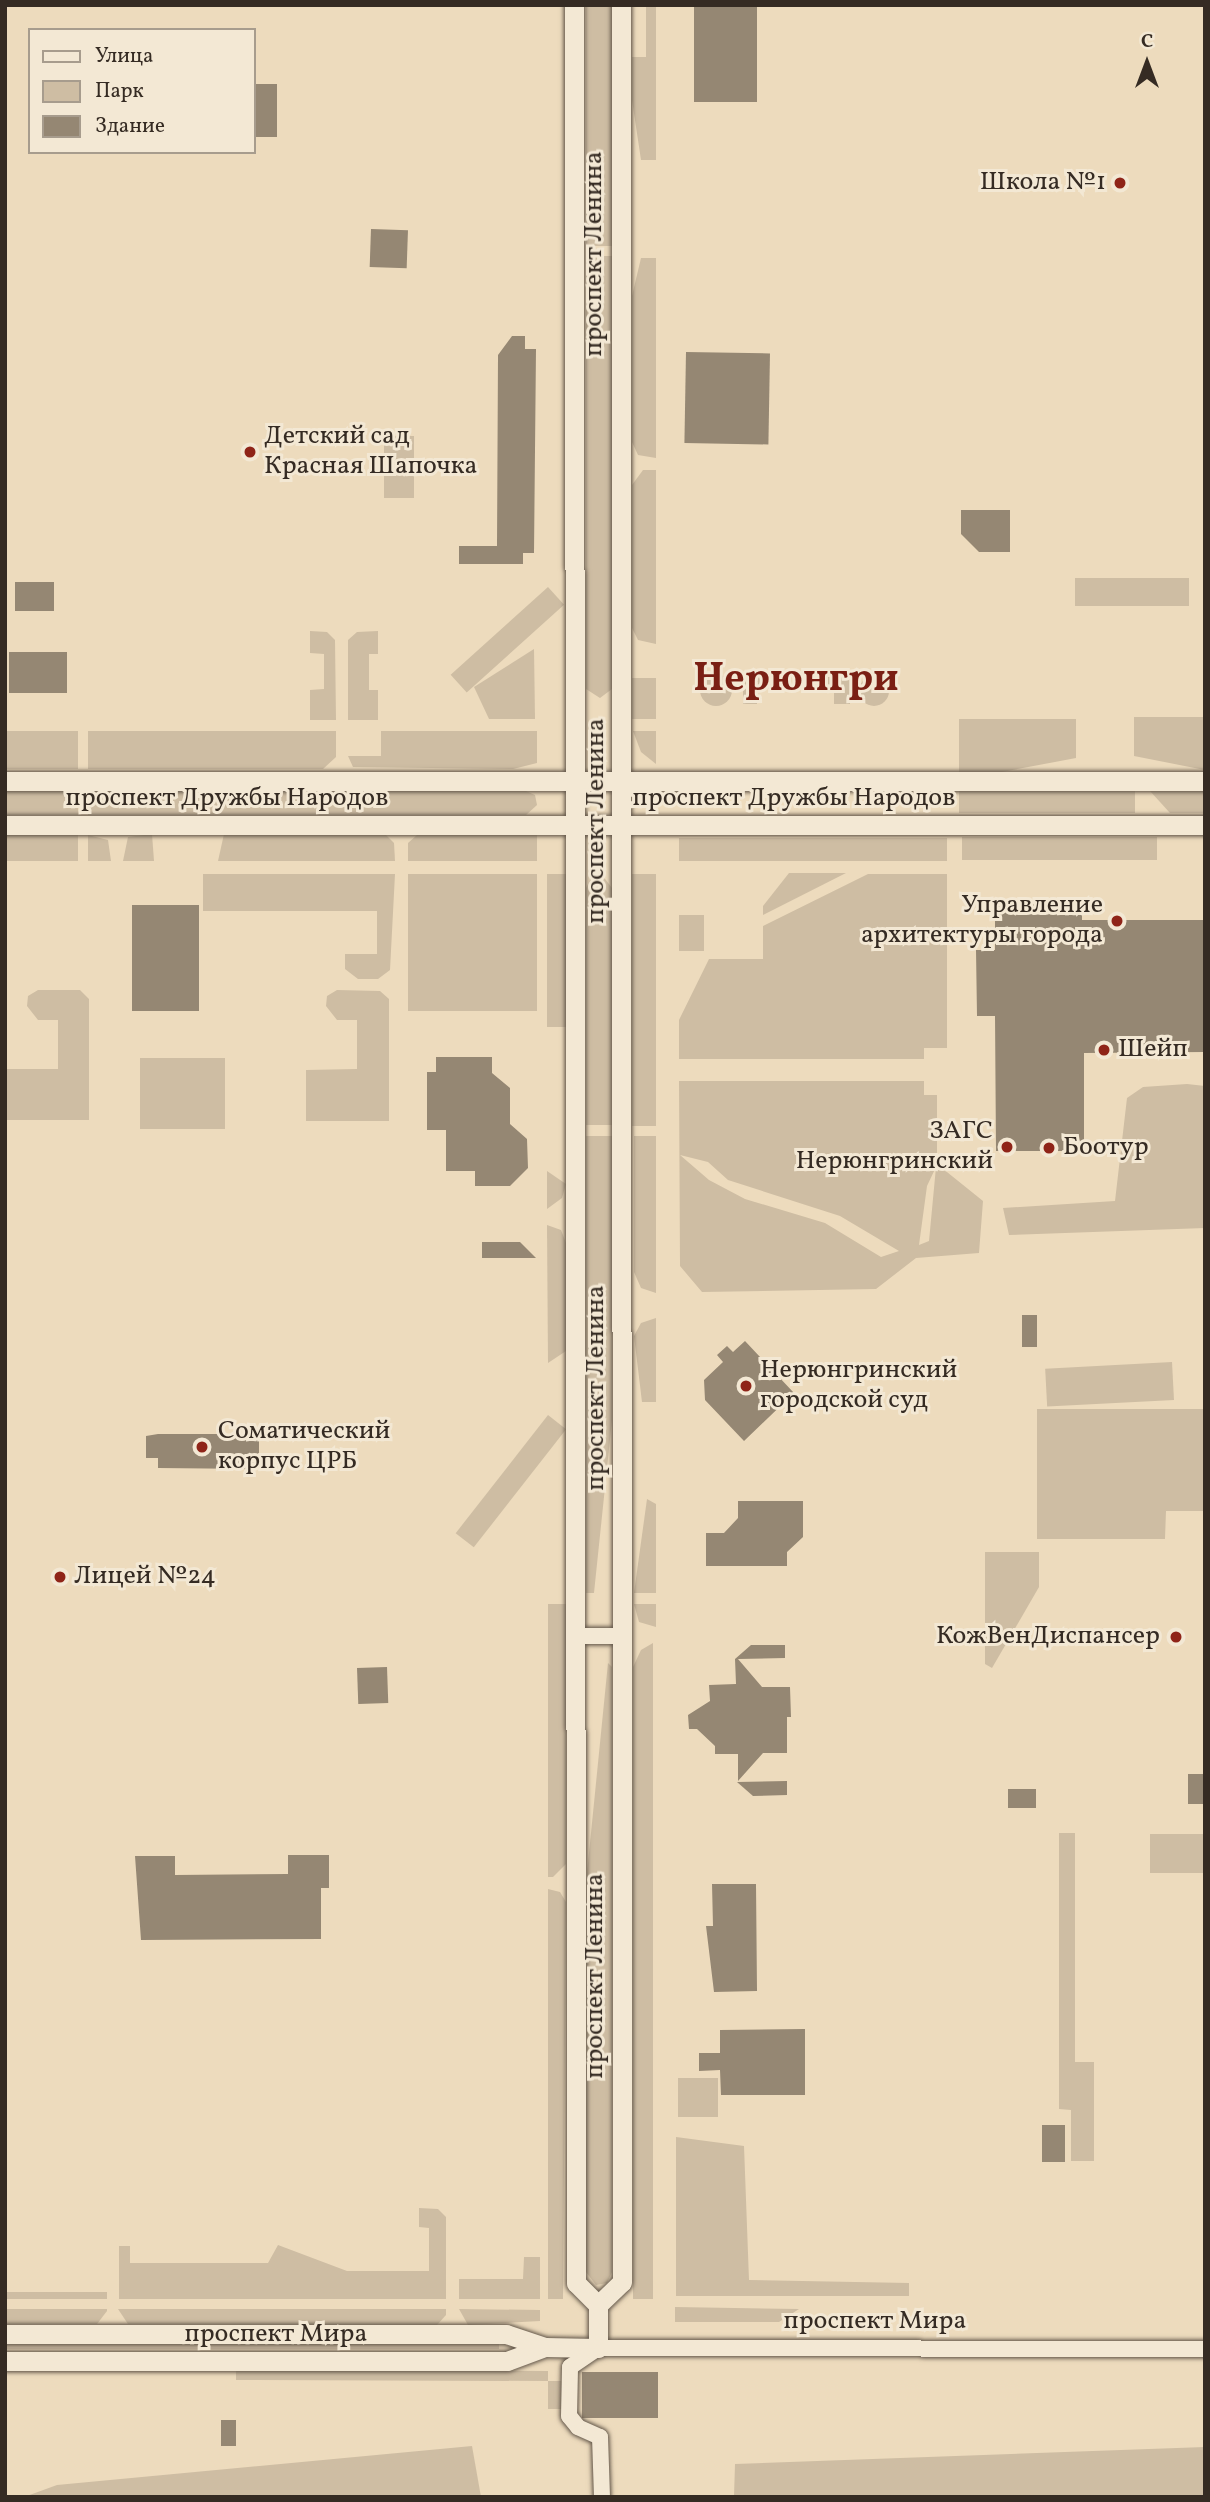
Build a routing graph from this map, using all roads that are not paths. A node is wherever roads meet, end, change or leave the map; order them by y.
1 (574, 5) edge
2 (621, 5) edge
3 (5, 781) edge
4 (576, 781) junction
5 (623, 781) junction
6 (1205, 781) edge
7 (5, 825) edge
8 (576, 825) junction
9 (1205, 825) edge
10 (623, 826) junction
11 (576, 1636) junction
12 (622, 1636) junction
13 (598, 2305) junction
14 (5, 2334) edge
15 (545, 2347) junction
16 (598, 2348) junction
17 (1205, 2349) edge
18 (5, 2361) edge
19 (601, 2497) edge

1 - 4 street, проспект Ленина
2 - 5 street, проспект Ленина
3 - 4 street, проспект Дружбы Народов
4 - 5 street, проспект Дружбы Народов
4 - 8 street, проспект Ленина
5 - 6 street, проспект Дружбы Народов
5 - 10 street, проспект Ленина
7 - 8 street, проспект Дружбы Народов
8 - 10 street, проспект Дружбы Народов
8 - 11 street, проспект Ленина
9 - 10 street, проспект Дружбы Народов
10 - 12 street, проспект Ленина
11 - 12 street
11 - 13 street, проспект Ленина
12 - 13 street, проспект Ленина
13 - 16 street
14 - 15 street, проспект Мира
15 - 16 street, проспект Мира
15 - 18 street, проспект Мира
16 - 17 street, проспект Мира
16 - 19 street

